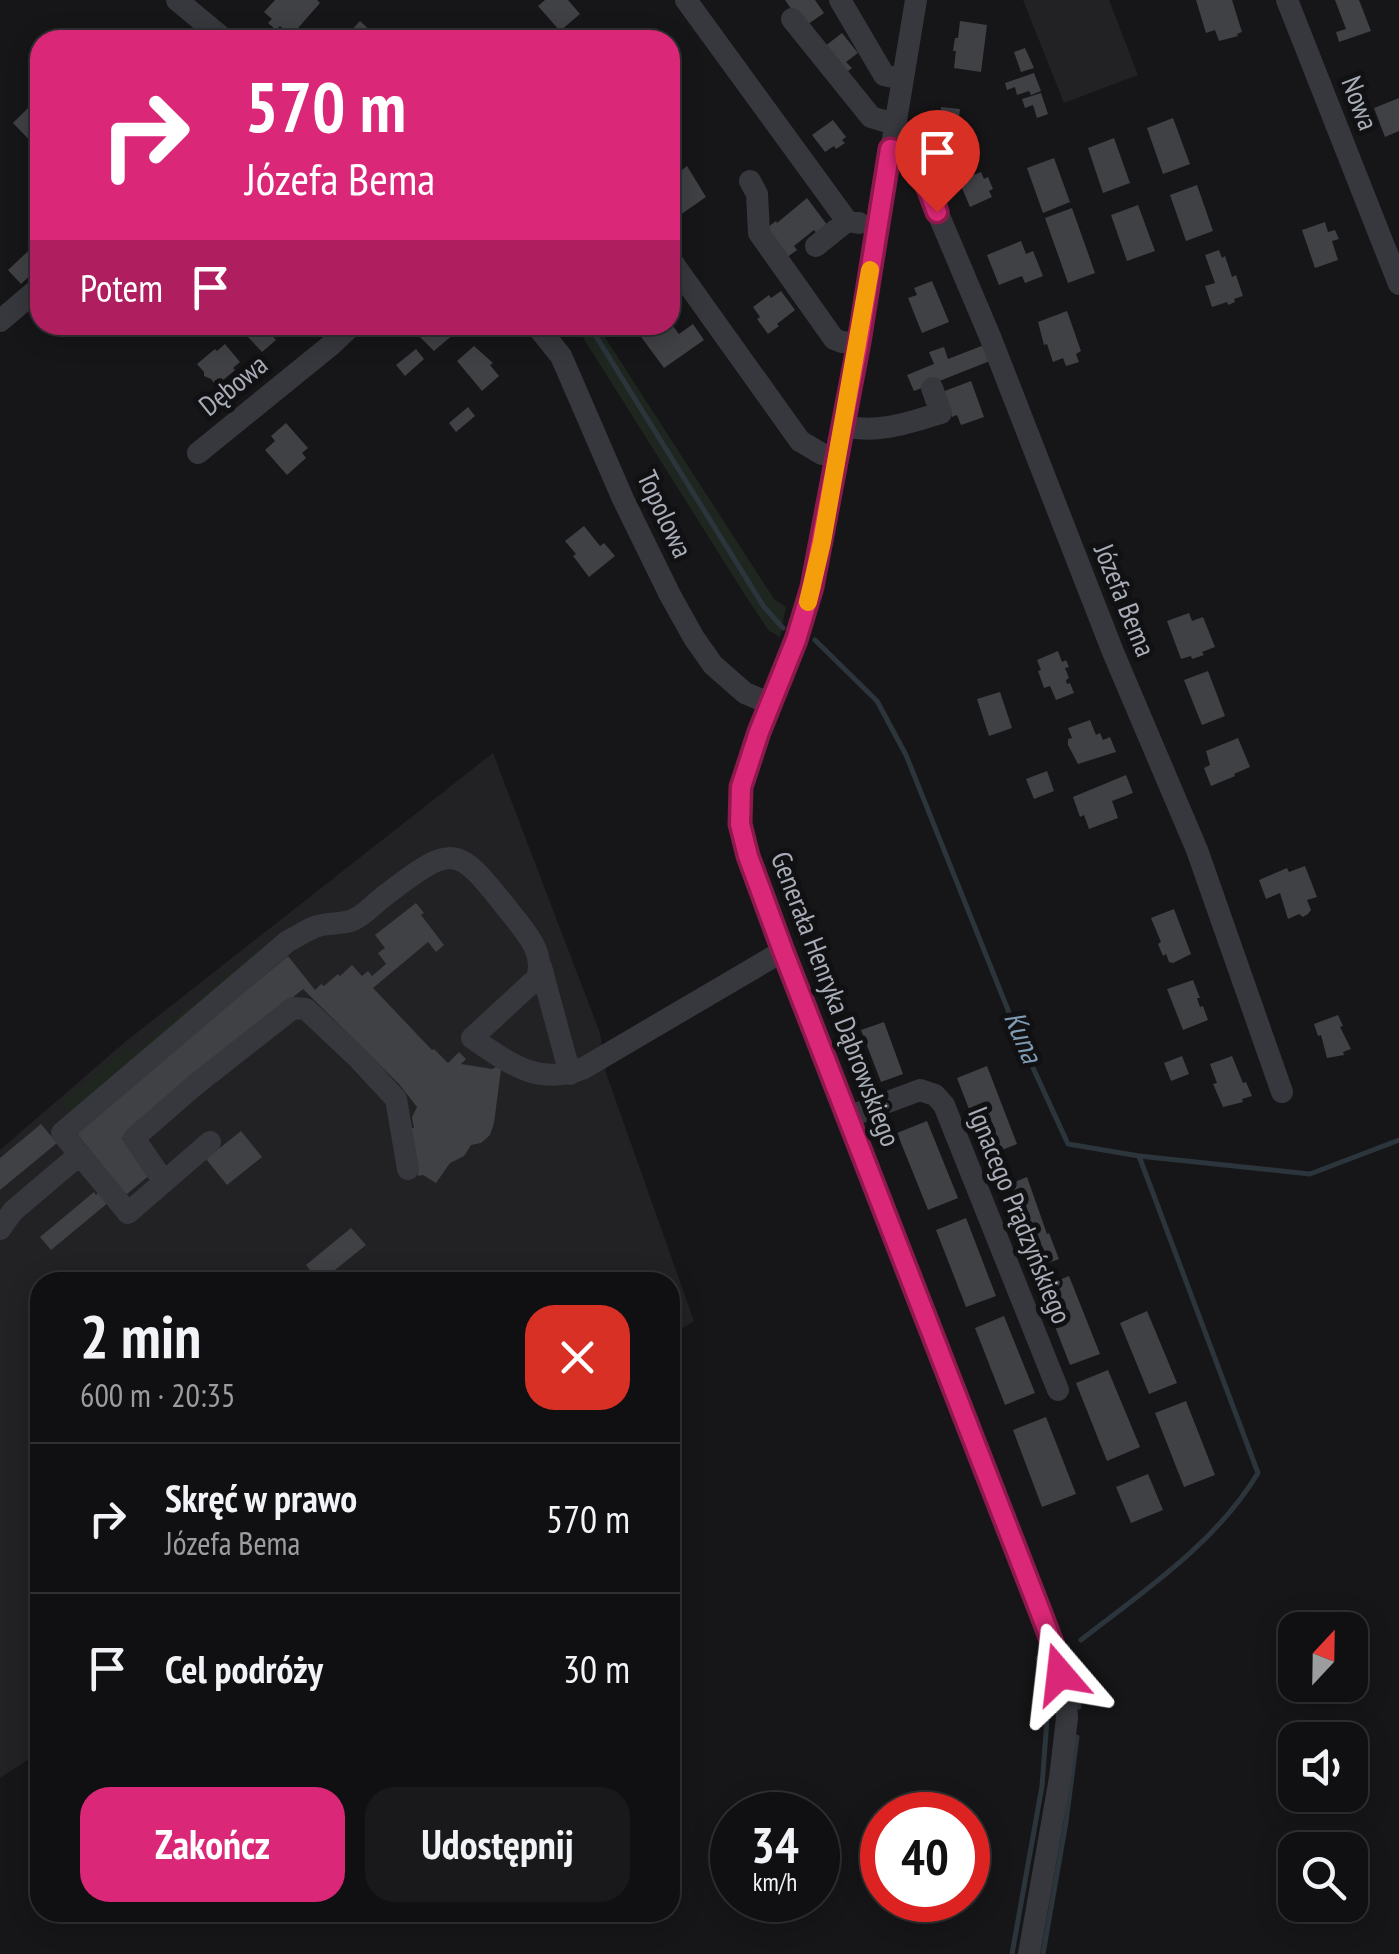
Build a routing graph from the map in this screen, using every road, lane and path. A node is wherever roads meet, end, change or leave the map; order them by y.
1 (177, 0) edge
2 (686, 0) edge
3 (840, 0) edge
4 (916, 0) edge
5 (1287, 0) edge
6 (792, 19) dead end
7 (213, 30) edge
8 (902, 80) junction
9 (894, 124) junction
10 (890, 149) junction
11 (750, 181) dead end
12 (848, 221) junction
13 (877, 227) junction
14 (816, 246) dead end
15 (680, 273) edge
16 (1399, 284) edge
17 (30, 296) edge
18 (0, 321) edge
19 (342, 335) edge
20 (544, 335) edge
21 (859, 342) junction
22 (932, 388) dead end
23 (843, 426) junction
24 (198, 453) dead end
25 (838, 457) junction
26 (771, 704) junction
27 (783, 951) junction
28 (541, 967) junction
29 (570, 1074) junction
30 (1282, 1092) dead end
31 (848, 1117) junction
32 (210, 1142) dead end
33 (79, 1154) junction
34 (408, 1169) dead end
35 (164, 1182) junction
36 (0, 1229) edge
37 (1058, 1390) dead end
38 (1029, 1954) edge

1 - 7 street
2 - 12 street
3 - 8 street
4 - 8 street, Generała Henryka Dąbrowskiego
5 - 16 street, Nowa
6 - 9 street
8 - 9 street, Generała Henryka Dąbrowskiego
9 - 10 street, Generała Henryka Dąbrowskiego
10 - 13 street, Generała Henryka Dąbrowskiego
10 - 30 street, Józefa Bema
11 - 21 street
12 - 13 street
12 - 14 street
13 - 21 street, Generała Henryka Dąbrowskiego
15 - 25 street
17 - 18 street
19 - 24 street, Dębowa
20 - 26 street, Topolowa
21 - 23 street, Generała Henryka Dąbrowskiego
22 - 23 street
23 - 25 street, Generała Henryka Dąbrowskiego
25 - 26 street, Generała Henryka Dąbrowskiego
26 - 27 street, Generała Henryka Dąbrowskiego
27 - 29 street
27 - 31 street, Generała Henryka Dąbrowskiego
28 - 29 street
28 - 29 street
28 - 33 street
31 - 37 street, Ignacego Prądzyńskiego
31 - 38 street, Generała Henryka Dąbrowskiego
32 - 35 street
33 - 35 street
33 - 36 street
34 - 35 street

